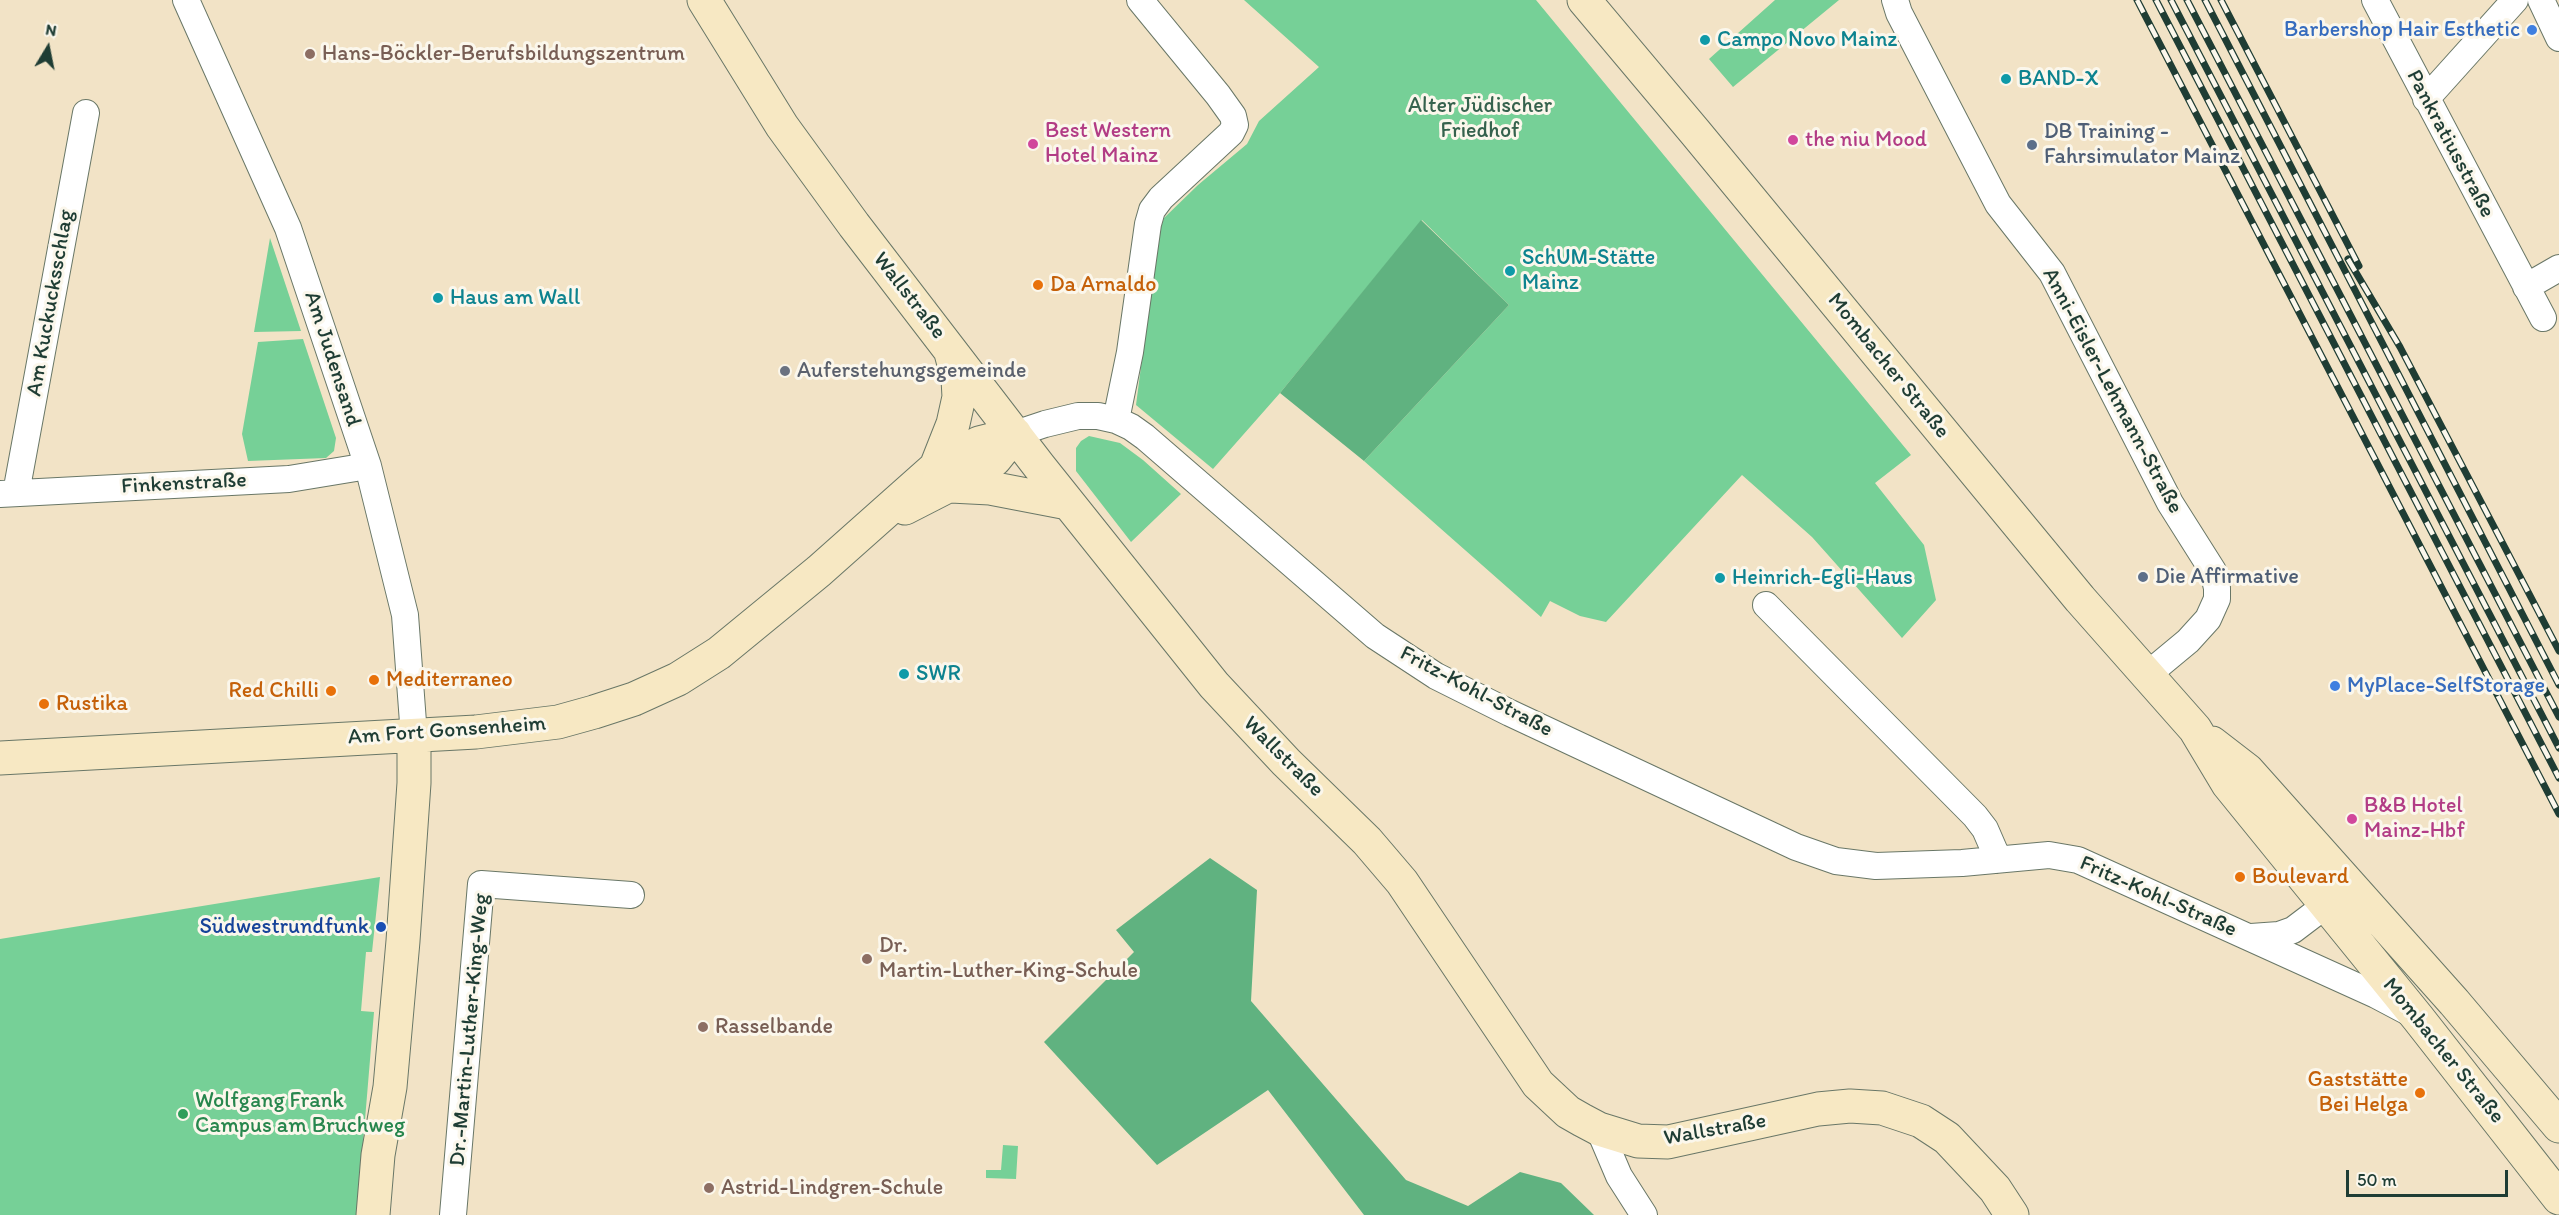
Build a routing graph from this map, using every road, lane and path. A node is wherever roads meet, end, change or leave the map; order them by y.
1 (186, 0) edge
2 (704, 0) edge
3 (1140, 0) edge
4 (1584, 0) edge
5 (1895, 0) edge
6 (2375, 0) edge
7 (2515, 0) edge
8 (2541, 0) edge
9 (2559, 38) edge
10 (2426, 99) junction
11 (86, 113) dead end
12 (2559, 268) edge
13 (2526, 287) junction
14 (2543, 318) dead end
15 (950, 349) junction
16 (1116, 420) junction
17 (1015, 434) junction
18 (368, 466) junction
19 (943, 476) junction
20 (8, 493) edge
21 (1068, 503) junction
22 (1766, 605) dead end
23 (2147, 675) junction
24 (2195, 729) junction
25 (414, 736) junction
26 (0, 758) edge
27 (1996, 860) junction
28 (631, 895) dead end
29 (2326, 905) junction
30 (2381, 920) junction
31 (2248, 936) junction
32 (2418, 1018) junction
33 (390, 1087) junction
34 (2559, 1126) edge
35 (1599, 1129) junction
36 (2559, 1198) edge
37 (373, 1215) edge
38 (395, 1215) edge
39 (453, 1215) edge
40 (1644, 1215) edge
41 (2012, 1215) edge

1 - 18 street, Am Judensand
2 - 15 street, Wallstraße
3 - 16 street
4 - 23 street, Mombacher Straße
5 - 23 street, Anni-Eisler-Lehmann-Straße
6 - 10 street, Pankratiusstraße
7 - 10 street
8 - 9 street
10 - 13 street, Pankratiusstraße
11 - 20 street, Am Kuckucksschlag
12 - 13 street
13 - 14 street, Pankratiusstraße
15 - 17 street, Wallstraße
15 - 19 street
16 - 17 street, Fritz-Kohl-Straße
16 - 27 street, Fritz-Kohl-Straße
17 - 19 street, Am Fort Gonsenheim
17 - 21 street, Wallstraße
18 - 20 street, Finkenstraße
18 - 25 street, Am Judensand
19 - 21 street
19 - 25 street, Am Fort Gonsenheim
21 - 35 street, Wallstraße
22 - 27 street
23 - 24 street, Mombacher Straße
24 - 29 street, Mombacher Straße
24 - 30 street, Mombacher Straße
25 - 26 street, Am Fort Gonsenheim
25 - 33 street
27 - 31 street, Fritz-Kohl-Straße
28 - 39 street, Dr.-Martin-Luther-King-Weg
29 - 30 street
29 - 31 street, Fritz-Kohl-Straße
29 - 32 street, Mombacher Straße
30 - 34 street, Mombacher Straße
31 - 32 street, Fritz-Kohl-Straße
32 - 36 street, Mombacher Straße
33 - 37 street
33 - 38 street
35 - 40 street
35 - 41 street, Wallstraße

